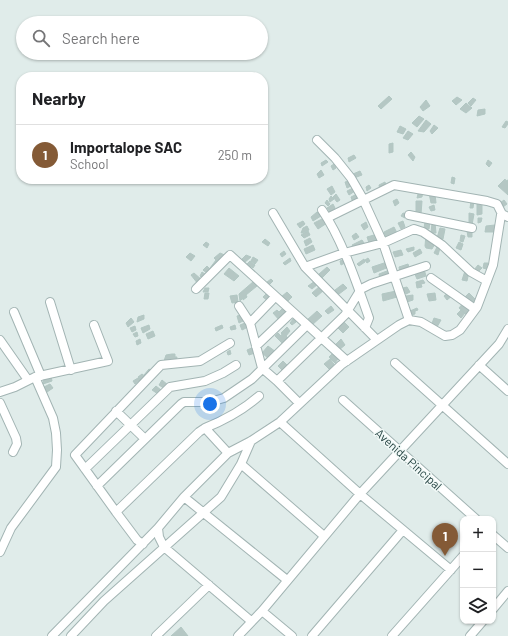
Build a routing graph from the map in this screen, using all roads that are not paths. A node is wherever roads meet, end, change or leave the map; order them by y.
1 (317, 140) dead end
2 (364, 200) junction
3 (322, 210) dead end
4 (273, 213) dead end
5 (409, 215) dead end
6 (505, 215) edge
7 (328, 218) junction
8 (472, 228) dead end
9 (383, 242) junction
10 (344, 253) junction
11 (426, 266) dead end
12 (305, 267) junction
13 (394, 276) junction
14 (431, 278) dead end
15 (487, 280) junction
16 (196, 289) dead end
17 (360, 291) junction
18 (276, 297) junction
19 (50, 302) dead end
20 (239, 306) dead end
21 (475, 309) junction
22 (348, 311) junction
23 (14, 312) dead end
24 (292, 312) junction
25 (409, 320) junction
26 (250, 323) junction
27 (94, 325) dead end
28 (307, 326) junction
29 (365, 328) junction
30 (508, 331) edge
31 (321, 338) junction
32 (0, 340) edge
33 (377, 340) junction
34 (230, 343) dead end
35 (256, 346) junction
36 (347, 361) junction
37 (395, 363) dead end
38 (236, 365) dead end
39 (479, 365) junction
40 (262, 368) junction
41 (71, 370) junction
42 (35, 378) junction
43 (277, 381) junction
44 (508, 391) edge
45 (0, 392) edge
46 (259, 396) dead end
47 (343, 400) dead end
48 (0, 403) edge
49 (299, 403) junction
50 (442, 405) junction
51 (116, 411) junction
52 (280, 422) junction
53 (131, 425) junction
54 (205, 428) junction
55 (145, 439) junction
56 (250, 441) junction
57 (400, 451) junction
58 (14, 452) dead end
59 (228, 453) junction
60 (241, 464) junction
61 (508, 464) edge
62 (85, 469) junction
63 (97, 486) junction
64 (360, 494) junction
65 (184, 497) junction
66 (116, 512) junction
67 (203, 512) junction
68 (473, 516) edge
69 (158, 528) junction
70 (403, 530) junction
71 (324, 536) junction
72 (496, 538) edge
73 (142, 544) junction
74 (164, 547) junction
75 (508, 548) edge
76 (0, 552) edge
77 (460, 560) edge
78 (451, 570) junction
79 (287, 580) junction
80 (209, 585) junction
81 (508, 591) edge
82 (496, 605) edge
83 (262, 610) junction
84 (251, 621) junction
85 (480, 624) edge
86 (52, 636) edge
87 (71, 636) edge
88 (156, 636) edge
89 (238, 636) edge
90 (292, 636) edge
91 (312, 636) edge
92 (392, 636) edge
93 (470, 636) edge

1 - 2 street
2 - 6 street
2 - 7 street
2 - 9 street
3 - 7 street
4 - 12 street
5 - 8 street
6 - 15 street
7 - 10 street
9 - 10 street
9 - 13 street
9 - 15 street
10 - 12 street
10 - 17 street
11 - 13 street
12 - 22 street
13 - 17 street
13 - 25 street
14 - 21 street
15 - 21 street
16 - 18 street
17 - 22 street
17 - 29 street
18 - 24 street
18 - 26 street
19 - 41 street
20 - 26 street
21 - 25 street
22 - 29 street
22 - 31 street
23 - 42 street
24 - 28 street
24 - 35 street
25 - 33 street
26 - 35 street
27 - 41 street
28 - 31 street
28 - 40 street
29 - 33 street
30 - 39 street
31 - 36 street
31 - 43 street
32 - 42 street
33 - 36 street
34 - 51 street
35 - 40 street
36 - 49 street
37 - 50 street
38 - 53 street
39 - 44 street
39 - 50 street
40 - 43 street
40 - 55 street
41 - 42 street
42 - 45 street
42 - 76 street
43 - 49 street
46 - 54 street
47 - 57 street, Avenida Pincipal
48 - 58 street
49 - 52 street
50 - 57 street
50 - 61 street
51 - 53 street
51 - 62 street
52 - 56 street
52 - 64 street
53 - 55 street
53 - 62 street
54 - 59 street
54 - 66 street
55 - 63 street
56 - 59 street
56 - 60 street
57 - 64 street
57 - 68 street, Avenida Pincipal
59 - 65 street
60 - 67 street
60 - 71 street
62 - 63 street
63 - 66 street
64 - 70 street
64 - 71 street
65 - 67 street
65 - 69 street
66 - 73 street
67 - 74 street
67 - 79 street
69 - 73 street
69 - 74 street
70 - 78 street
70 - 91 street
71 - 79 street
72 - 75 street
73 - 86 street
74 - 80 street
74 - 87 street
77 - 78 street
78 - 92 street
79 - 83 street
80 - 84 street
80 - 88 street
81 - 82 street
83 - 84 street
83 - 90 street
84 - 89 street
85 - 93 street

